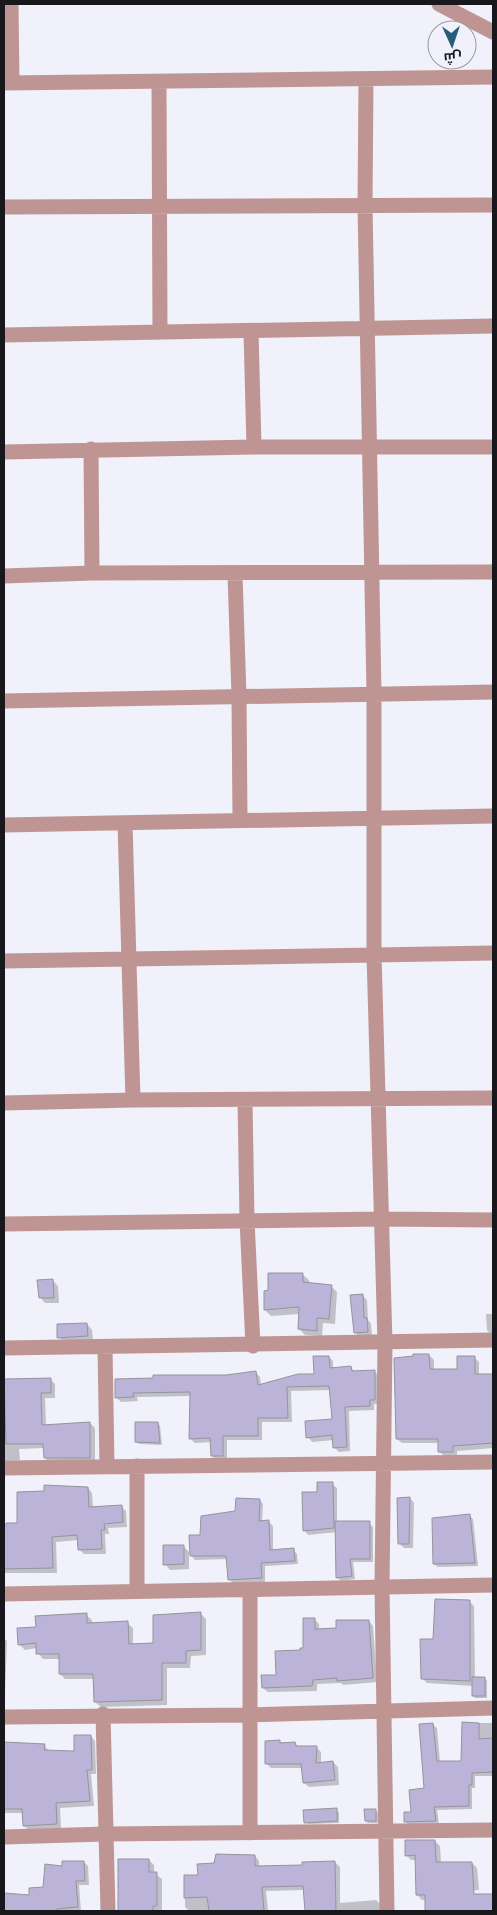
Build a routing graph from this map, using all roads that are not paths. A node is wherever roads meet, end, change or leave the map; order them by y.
1 (11, 4) edge
2 (439, 4) edge
3 (493, 32) edge
4 (493, 77) edge
5 (366, 80) junction
6 (8, 83) edge
7 (159, 83) junction
8 (365, 205) junction
9 (493, 205) edge
10 (4, 207) edge
11 (159, 208) junction
12 (493, 326) edge
13 (367, 328) junction
14 (160, 332) junction
15 (251, 332) junction
16 (4, 335) edge
17 (254, 447) junction
18 (493, 447) edge
19 (370, 448) junction
20 (91, 449) junction
21 (4, 452) edge
22 (373, 571) junction
23 (493, 572) edge
24 (92, 573) junction
25 (235, 574) junction
26 (4, 576) edge
27 (493, 692) edge
28 (374, 693) junction
29 (239, 696) junction
30 (4, 701) edge
31 (493, 816) edge
32 (374, 818) junction
33 (240, 820) junction
34 (126, 823) junction
35 (4, 825) edge
36 (493, 953) edge
37 (374, 954) junction
38 (130, 959) junction
39 (4, 961) edge
40 (493, 1098) edge
41 (379, 1099) junction
42 (133, 1100) junction
43 (245, 1100) junction
44 (4, 1103) edge
45 (381, 1219) junction
46 (247, 1220) junction
47 (493, 1220) edge
48 (4, 1224) edge
49 (493, 1340) edge
50 (385, 1343) junction
51 (253, 1346) junction
52 (105, 1347) junction
53 (4, 1348) edge
54 (493, 1462) edge
55 (382, 1464) junction
56 (107, 1466) junction
57 (137, 1466) junction
58 (4, 1468) edge
59 (493, 1584) edge
60 (382, 1586) junction
61 (250, 1590) junction
62 (137, 1591) junction
63 (4, 1594) edge
64 (493, 1708) edge
65 (386, 1710) junction
66 (103, 1714) junction
67 (248, 1715) junction
68 (4, 1716) edge
69 (493, 1830) edge
70 (250, 1833) junction
71 (386, 1833) junction
72 (106, 1834) junction
73 (4, 1837) edge
74 (108, 1911) edge
75 (387, 1911) edge

1 - 6 street
2 - 3 street
4 - 5 street
5 - 7 street
5 - 8 street
6 - 7 street
7 - 11 street
8 - 9 street
8 - 11 street
8 - 13 street
10 - 11 street
11 - 14 street
12 - 13 street
13 - 15 street
13 - 19 street
14 - 15 street
14 - 16 street
15 - 17 street
17 - 19 street
17 - 20 street
18 - 19 street
19 - 22 street
20 - 21 street
20 - 24 street
22 - 23 street
22 - 25 street
22 - 28 street
24 - 25 street
24 - 26 street
25 - 29 street
27 - 28 street
28 - 29 street
28 - 32 street
29 - 30 street
29 - 33 street
31 - 32 street
32 - 33 street
32 - 37 street
33 - 34 street
34 - 35 street
34 - 38 street
36 - 37 street
37 - 38 street
37 - 41 street
38 - 39 street
38 - 42 street
40 - 41 street
41 - 43 street
41 - 45 street
42 - 43 street
42 - 44 street
43 - 46 street
45 - 46 street
45 - 47 street
45 - 50 street
46 - 48 street
46 - 51 street
49 - 50 street
50 - 51 street
50 - 55 street
51 - 52 street
52 - 53 street
52 - 56 street
54 - 55 street
55 - 57 street
55 - 60 street
56 - 57 street
56 - 58 street
57 - 62 street
59 - 60 street
60 - 61 street
60 - 65 street
61 - 62 street
61 - 67 street
62 - 63 street
64 - 65 street
65 - 67 street
65 - 71 street
66 - 67 street
66 - 68 street
66 - 72 street
67 - 70 street
69 - 71 street
70 - 71 street
70 - 72 street
71 - 75 street
72 - 73 street
72 - 74 street

